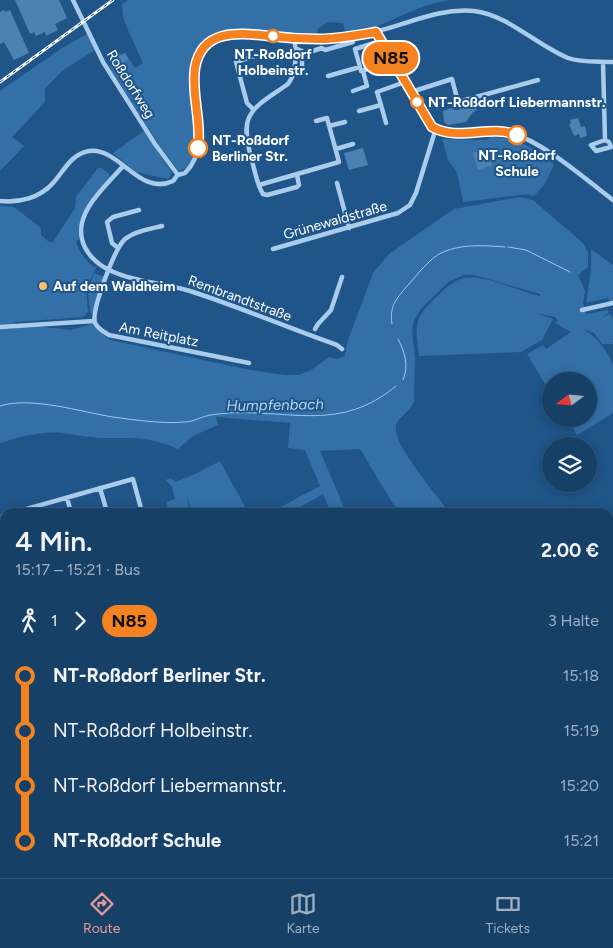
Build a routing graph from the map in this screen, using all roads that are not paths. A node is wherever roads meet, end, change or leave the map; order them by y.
1 (73, 0) edge
2 (376, 32) junction
3 (352, 36) junction
4 (295, 39) junction
5 (381, 41) junction
6 (295, 48) junction
7 (303, 54) junction
8 (254, 56) dead end
9 (392, 61) junction
10 (603, 62) junction
11 (613, 62) edge
12 (302, 74) dead end
13 (328, 76) dead end
14 (538, 80) dead end
15 (405, 82) junction
16 (353, 91) dead end
17 (411, 92) junction
18 (381, 105) junction
19 (253, 109) junction
20 (359, 111) dead end
21 (316, 121) dead end
22 (345, 122) dead end
23 (386, 122) dead end
24 (329, 126) junction
25 (436, 128) junction
26 (605, 140) junction
27 (354, 144) dead end
28 (612, 147) edge
29 (336, 149) junction
30 (123, 166) junction
31 (178, 175) junction
32 (296, 175) junction
33 (337, 183) dead end
34 (259, 185) junction
35 (613, 200) edge
36 (0, 201) edge
37 (140, 210) dead end
38 (162, 226) dead end
39 (350, 228) junction
40 (118, 248) junction
41 (273, 249) dead end
42 (110, 270) junction
43 (342, 276) dead end
44 (613, 303) edge
45 (582, 310) dead end
46 (94, 321) junction
47 (0, 327) edge
48 (315, 329) dead end
49 (342, 349) dead end
50 (248, 363) dead end
51 (100, 488) junction
52 (67, 498) junction
53 (40, 508) edge
54 (70, 508) edge
55 (105, 508) edge
56 (141, 508) edge

1 - 31 street, Roßdorfweg
2 - 3 street
2 - 5 street
2 - 10 street
3 - 4 street
3 - 7 street
4 - 6 street
4 - 31 street
5 - 9 street
5 - 13 street
6 - 7 street
6 - 19 street
7 - 12 street
8 - 19 street
9 - 15 street
9 - 16 street
10 - 11 street
10 - 26 street
14 - 17 street
15 - 17 street
15 - 18 street
17 - 25 street
18 - 20 street
18 - 23 street
19 - 34 street
21 - 24 street
22 - 24 street
24 - 29 street
25 - 35 street
25 - 39 street, Grünewaldstraße
26 - 28 street
26 - 28 street
27 - 29 street
29 - 32 street
30 - 31 street
30 - 36 street
30 - 42 street, Rembrandtstraße
32 - 34 street
32 - 34 street
33 - 39 street
37 - 40 street
38 - 40 street
39 - 41 street, Grünewaldstraße
40 - 42 street
42 - 46 street
42 - 49 street, Rembrandtstraße
43 - 48 street
44 - 45 street
46 - 47 street
46 - 50 street, Am Reitplatz
51 - 52 street
51 - 55 street
51 - 56 street
52 - 53 street
52 - 54 street

